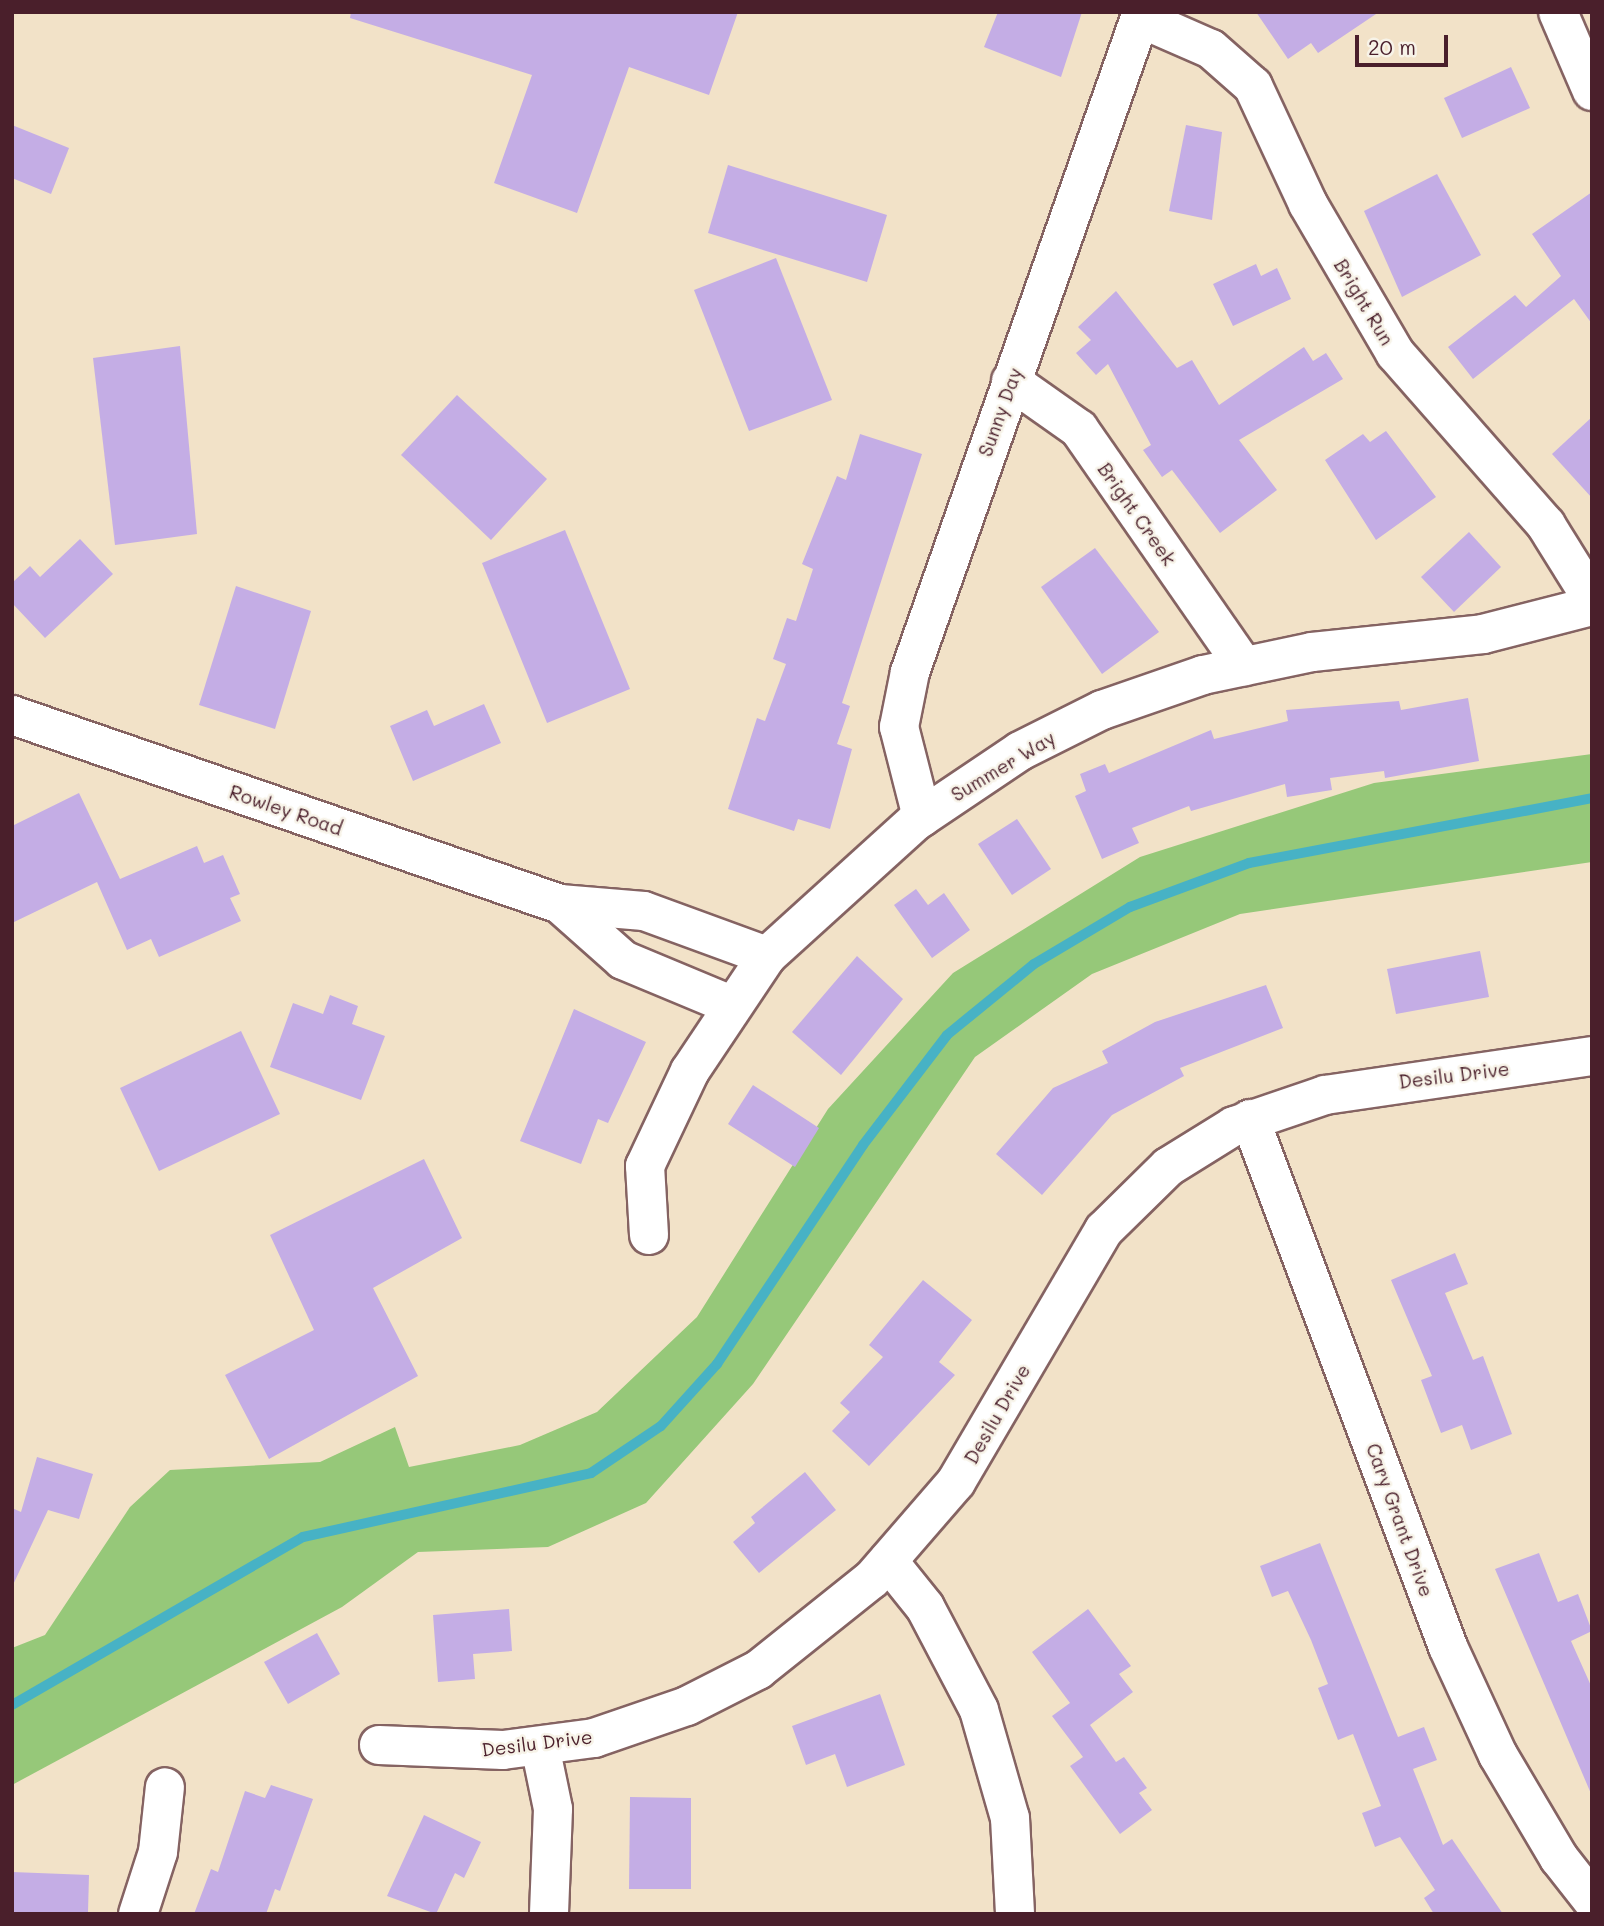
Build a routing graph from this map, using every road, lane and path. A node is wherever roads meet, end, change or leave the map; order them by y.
1 (1558, 12) edge
2 (1141, 15) edge
3 (1592, 91) edge
4 (1012, 381) junction
5 (1592, 599) edge
6 (1592, 606) edge
7 (1244, 666) junction
8 (12, 715) edge
9 (922, 817) junction
10 (560, 904) junction
11 (767, 956) junction
12 (731, 1005) junction
13 (1592, 1056) edge
14 (1250, 1119) junction
15 (649, 1235) dead end
16 (888, 1561) junction
17 (379, 1745) dead end
18 (540, 1746) junction
19 (165, 1787) dead end
20 (1592, 1900) edge
21 (138, 1914) edge
22 (549, 1914) edge
23 (1015, 1914) edge

1 - 3 street
2 - 4 street, Sunny Day
2 - 5 street, Bright Run
4 - 7 street, Bright Creek
4 - 9 street, Sunny Day
6 - 7 street, Summer Way
7 - 9 street, Summer Way
8 - 10 street, Rowley Road
9 - 11 street, Summer Way
10 - 11 street, Rowley Road
10 - 12 street, Rowley Road
11 - 12 street, Summer Way
12 - 15 street, Summer Way
13 - 14 street, Desilu Drive
14 - 16 street, Desilu Drive
14 - 20 street, Cary Grant Drive
16 - 18 street, Desilu Drive
16 - 23 street
17 - 18 street, Desilu Drive
18 - 22 street
19 - 21 street

